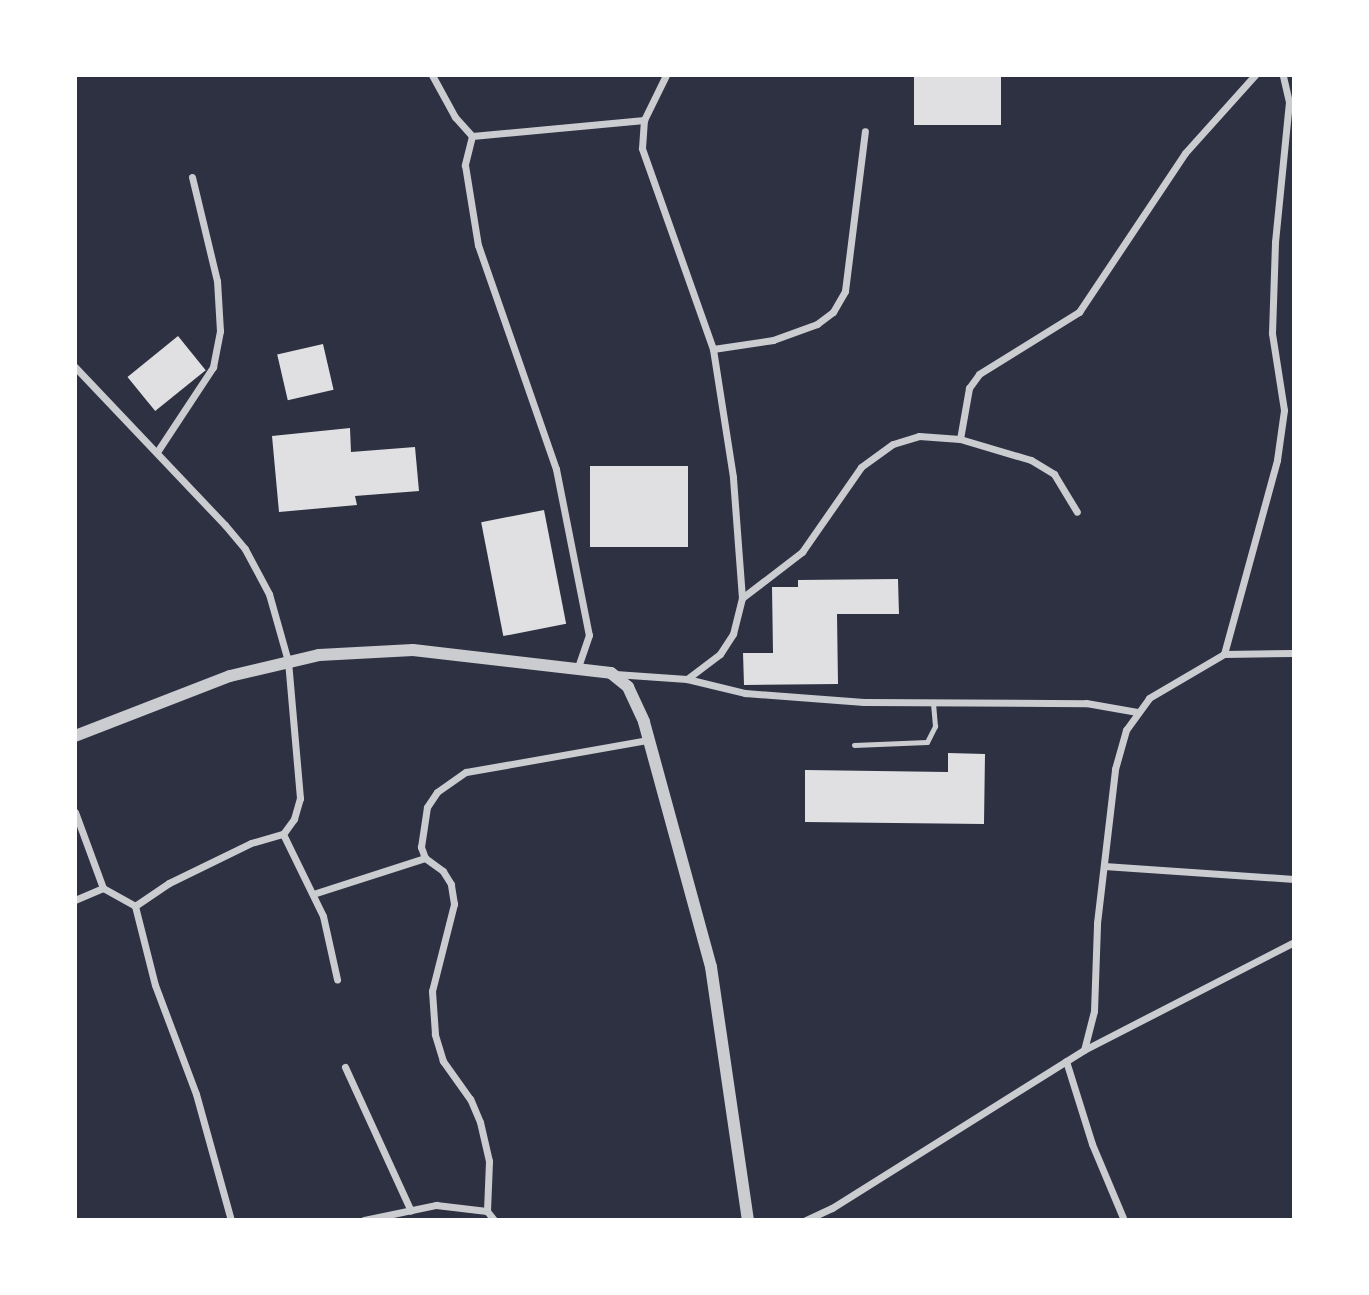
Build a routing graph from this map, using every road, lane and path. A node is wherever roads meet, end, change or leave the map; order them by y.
1 (432, 75) edge
2 (666, 75) edge
3 (1255, 75) edge
4 (1283, 75) edge
5 (643, 120) junction
6 (865, 131) dead end
7 (472, 136) junction
8 (192, 177) dead end
9 (713, 349) junction
10 (75, 367) edge
11 (1294, 409) edge
12 (1284, 410) junction
13 (960, 439) junction
14 (157, 452) junction
15 (1077, 512) dead end
16 (742, 598) junction
17 (1294, 653) edge
18 (1224, 654) junction
19 (288, 661) junction
20 (577, 669) junction
21 (611, 673) junction
22 (687, 679) junction
23 (933, 703) junction
24 (1137, 712) junction
25 (75, 736) edge
26 (648, 740) junction
27 (855, 745) dead end
28 (75, 812) edge
29 (283, 834) junction
30 (425, 858) junction
31 (1104, 866) junction
32 (1294, 879) edge
33 (103, 888) junction
34 (313, 894) junction
35 (75, 900) edge
36 (135, 906) junction
37 (1294, 942) edge
38 (337, 979) dead end
39 (1084, 1050) junction
40 (1066, 1061) junction
41 (345, 1067) dead end
42 (411, 1211) junction
43 (487, 1211) junction
44 (230, 1220) edge
45 (364, 1220) edge
46 (494, 1220) edge
47 (748, 1220) edge
48 (806, 1220) edge
49 (1124, 1220) edge

1 - 7 street
2 - 5 street
3 - 13 street
4 - 12 street
5 - 7 street
5 - 9 street
6 - 9 street
7 - 20 street
8 - 14 street
9 - 16 street
10 - 14 street
11 - 12 street
12 - 18 street
13 - 15 street
13 - 16 street
14 - 19 street
16 - 22 street
17 - 18 street
18 - 24 street
19 - 20 street
19 - 25 street
19 - 29 street
20 - 21 street
21 - 22 street
21 - 26 street
22 - 23 street
23 - 24 street
23 - 27 lane
24 - 31 street
26 - 30 street
26 - 47 street
28 - 33 street
29 - 34 street
29 - 36 street
30 - 34 street
30 - 43 street
31 - 32 street
31 - 39 street
33 - 35 street
33 - 36 street
34 - 38 street
36 - 44 street
37 - 39 street
39 - 40 street
40 - 48 street
40 - 49 street
41 - 42 street
42 - 43 street
42 - 45 street
43 - 46 street

